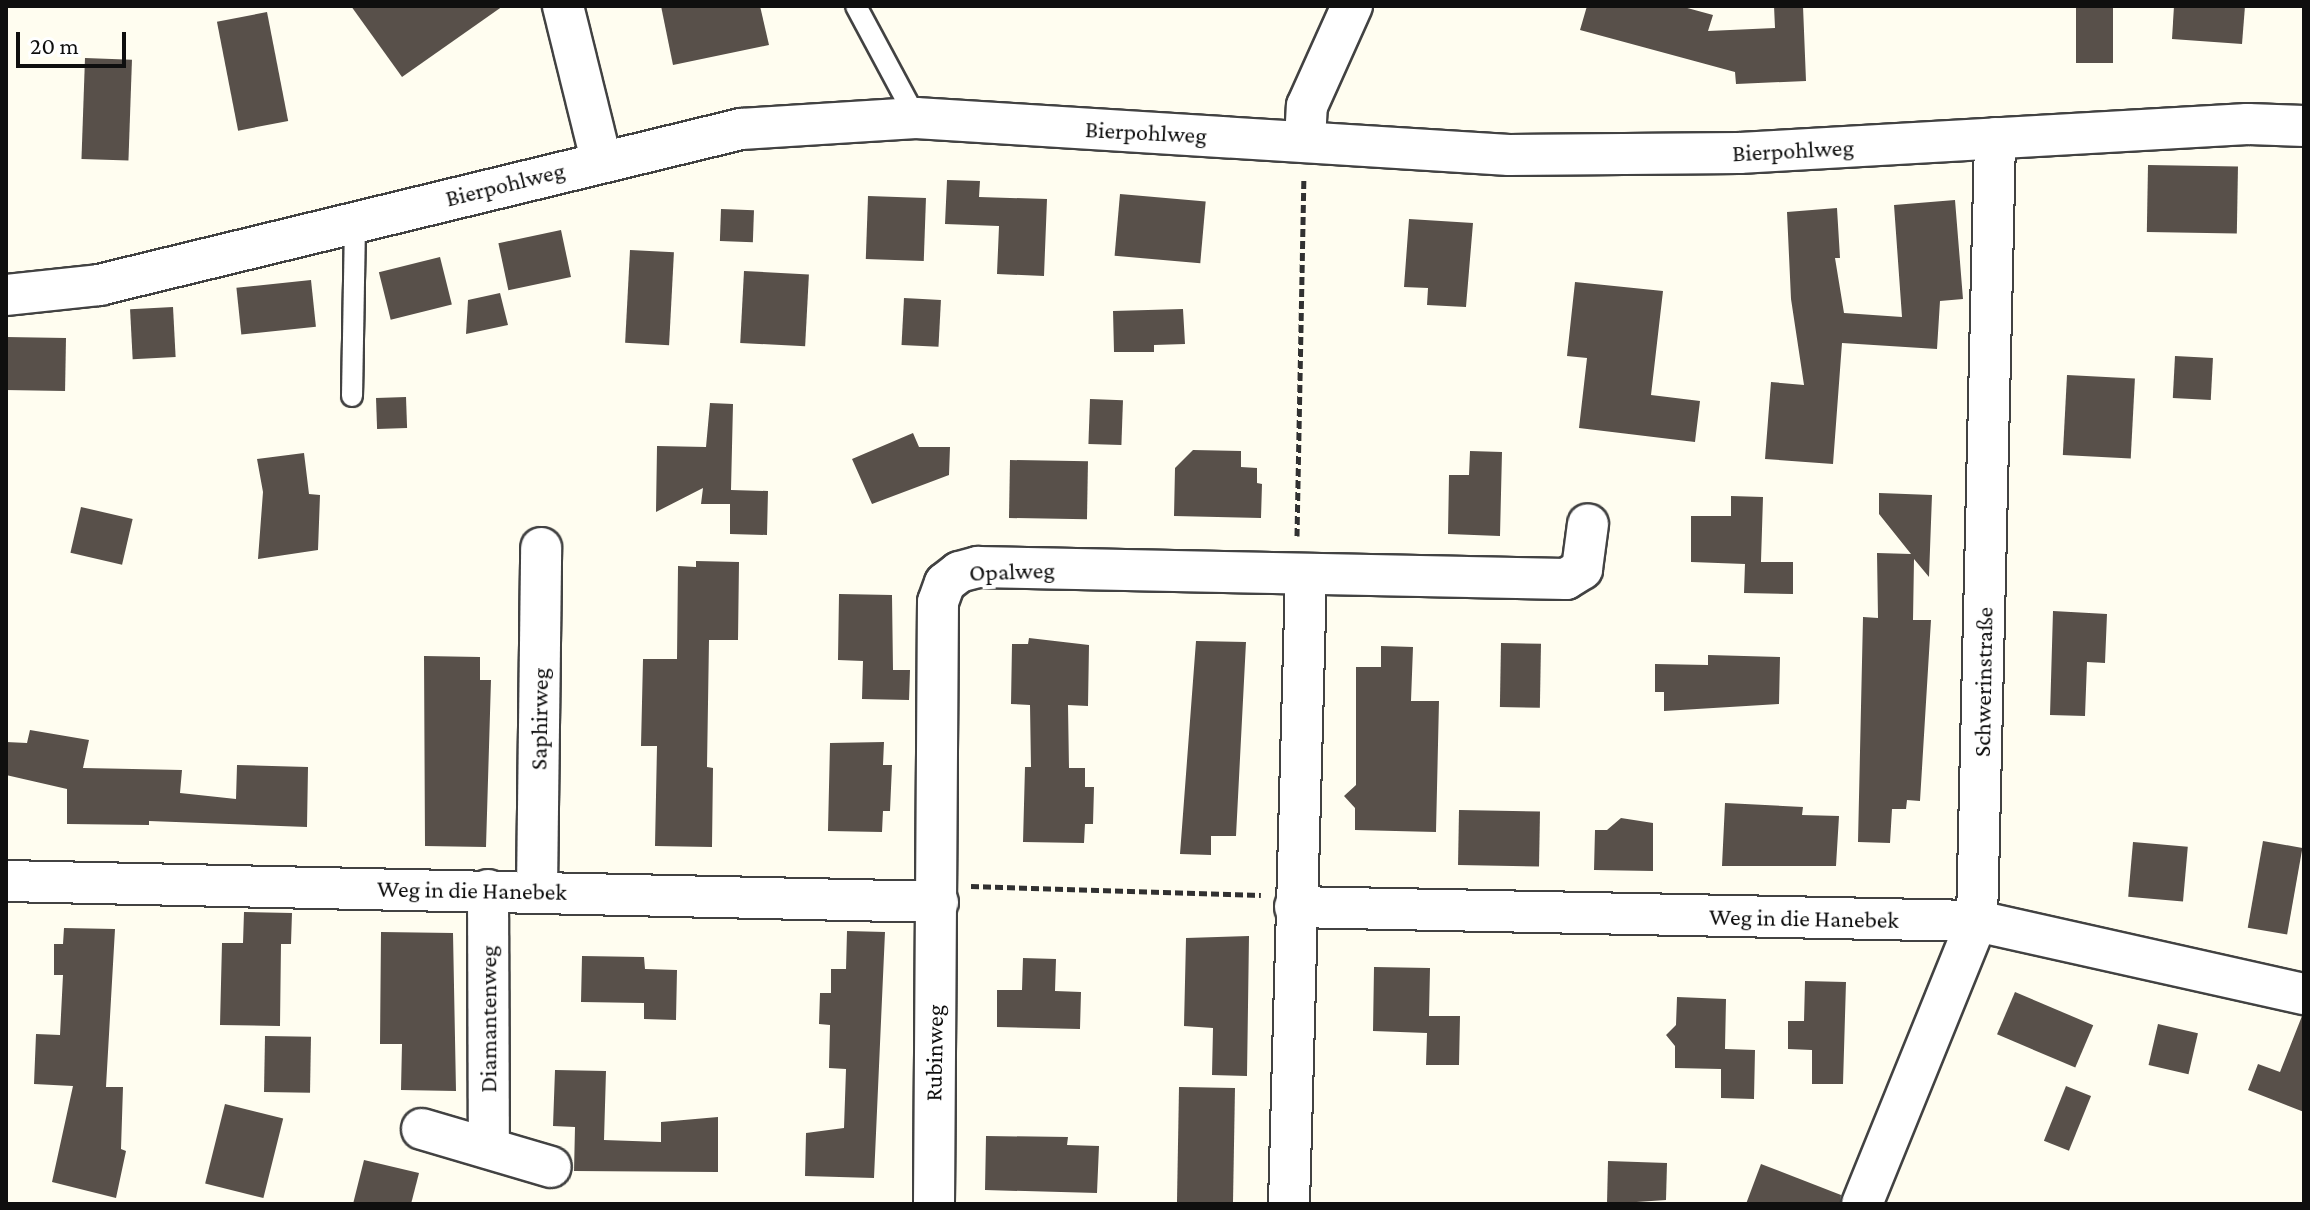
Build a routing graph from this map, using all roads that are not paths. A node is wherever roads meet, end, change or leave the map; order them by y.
1 (563, 6) edge
2 (856, 6) edge
3 (1352, 6) edge
4 (916, 118) junction
5 (2304, 126) edge
6 (1995, 138) junction
7 (1305, 141) junction
8 (601, 160) junction
9 (355, 221) junction
10 (6, 295) edge
11 (352, 396) dead end
12 (1588, 524) dead end
13 (541, 548) dead end
14 (1306, 576) junction
15 (6, 881) edge
16 (488, 890) junction
17 (537, 890) junction
18 (938, 902) junction
19 (1295, 907) junction
20 (1977, 921) junction
21 (2304, 994) edge
22 (422, 1129) dead end
23 (489, 1148) junction
24 (551, 1167) dead end
25 (934, 1204) edge
26 (1289, 1204) edge
27 (1862, 1204) edge

1 - 8 street
2 - 4 lane
3 - 7 street
4 - 7 street, Bierpohlweg
4 - 8 street, Bierpohlweg
5 - 6 street, Bierpohlweg
6 - 7 street, Bierpohlweg
6 - 20 street, Schwerinstraße
8 - 9 street, Bierpohlweg
9 - 10 street, Bierpohlweg
9 - 11 lane
12 - 14 street, Opalweg
13 - 17 street, Saphirweg
14 - 18 street, Opalweg
14 - 19 street
15 - 16 street, Weg in die Hanebek
16 - 17 street, Weg in die Hanebek
16 - 23 street, Diamantenweg
17 - 18 street, Weg in die Hanebek
18 - 25 street, Rubinweg
19 - 20 street, Weg in die Hanebek
19 - 26 street
20 - 21 street, Weg in die Hanebek
20 - 27 street, Schwerinstraße
22 - 23 street
23 - 24 street

